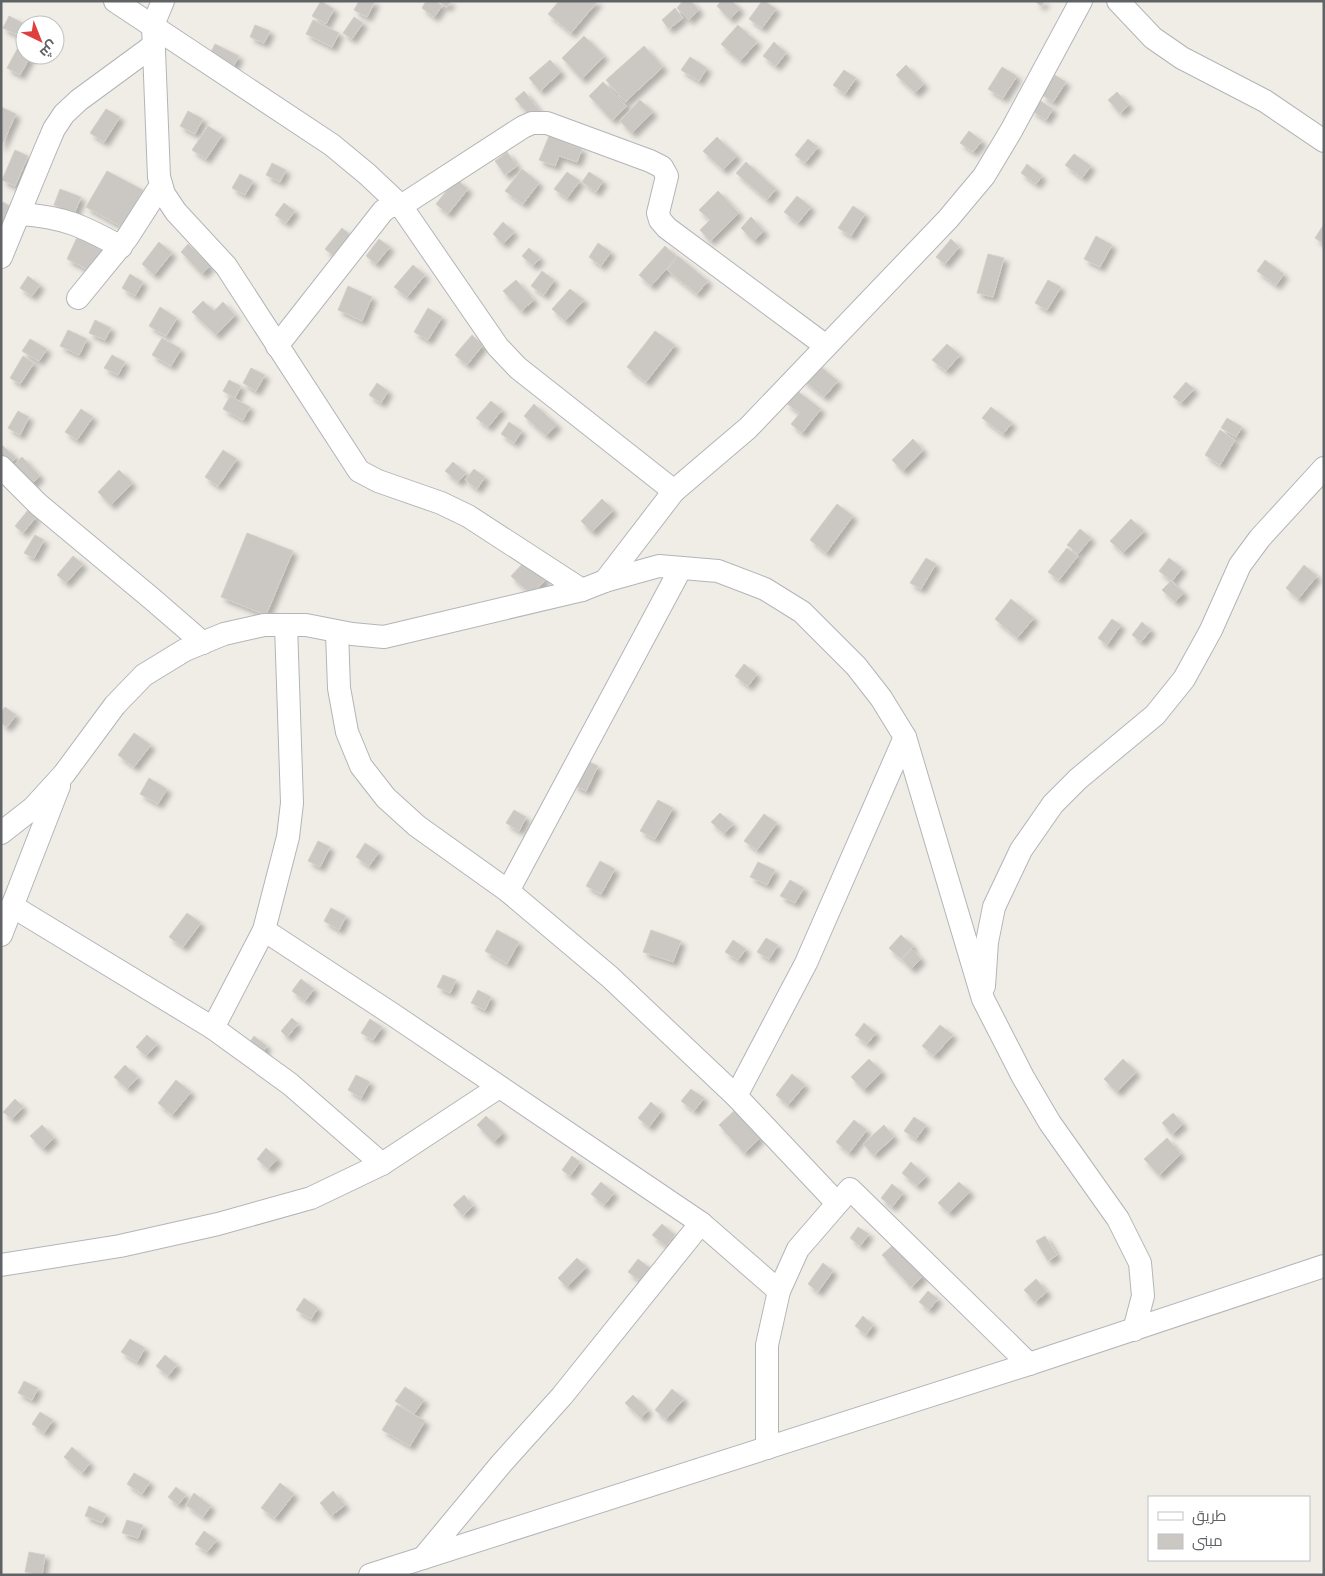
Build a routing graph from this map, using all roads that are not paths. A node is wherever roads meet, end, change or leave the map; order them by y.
1 (116, 1) edge
2 (163, 1) edge
3 (1081, 1) edge
4 (1118, 1) edge
5 (153, 35) junction
6 (1324, 141) edge
7 (161, 186) junction
8 (400, 206) junction
9 (20, 214) junction
10 (121, 247) junction
11 (1, 257) edge
12 (78, 298) dead end
13 (277, 346) junction
14 (826, 346) junction
15 (1, 467) edge
16 (1324, 468) edge
17 (674, 491) junction
18 (681, 568) junction
19 (605, 581) junction
20 (582, 590) junction
21 (286, 625) junction
22 (338, 632) junction
23 (203, 643) junction
24 (905, 736) junction
25 (64, 774) junction
26 (1, 833) edge
27 (508, 891) junction
28 (12, 906) junction
29 (264, 930) junction
30 (1, 935) edge
31 (982, 999) junction
32 (213, 1028) junction
33 (499, 1086) junction
34 (736, 1096) junction
35 (382, 1164) junction
36 (837, 1204) junction
37 (701, 1224) junction
38 (1, 1265) edge
39 (1324, 1266) edge
40 (780, 1291) junction
41 (1134, 1330) junction
42 (1029, 1364) junction
43 (767, 1448) junction
44 (423, 1558) junction
45 (370, 1575) edge

1 - 5 street
2 - 5 street
3 - 14 street
4 - 6 street
5 - 7 street
5 - 8 street
5 - 9 street
7 - 10 street
7 - 13 street
8 - 13 street
8 - 14 street
8 - 17 street
9 - 10 street
9 - 11 street
10 - 12 street
13 - 20 street
14 - 17 street
15 - 23 street
16 - 31 street
17 - 19 street
18 - 19 street
18 - 24 street
18 - 27 street
19 - 20 street
20 - 22 street
21 - 22 street
21 - 23 street
21 - 29 street
22 - 27 street
23 - 25 street
24 - 31 street
24 - 34 street
25 - 26 street
25 - 28 street
27 - 34 street
28 - 30 street
28 - 32 street
29 - 32 street
29 - 33 street
31 - 41 street
32 - 35 street
33 - 35 street
33 - 37 street
34 - 36 street
35 - 38 street
36 - 40 street
36 - 42 street
37 - 40 street
37 - 44 street
39 - 41 street
40 - 43 street
41 - 42 street
42 - 43 street
43 - 44 street
44 - 45 street

